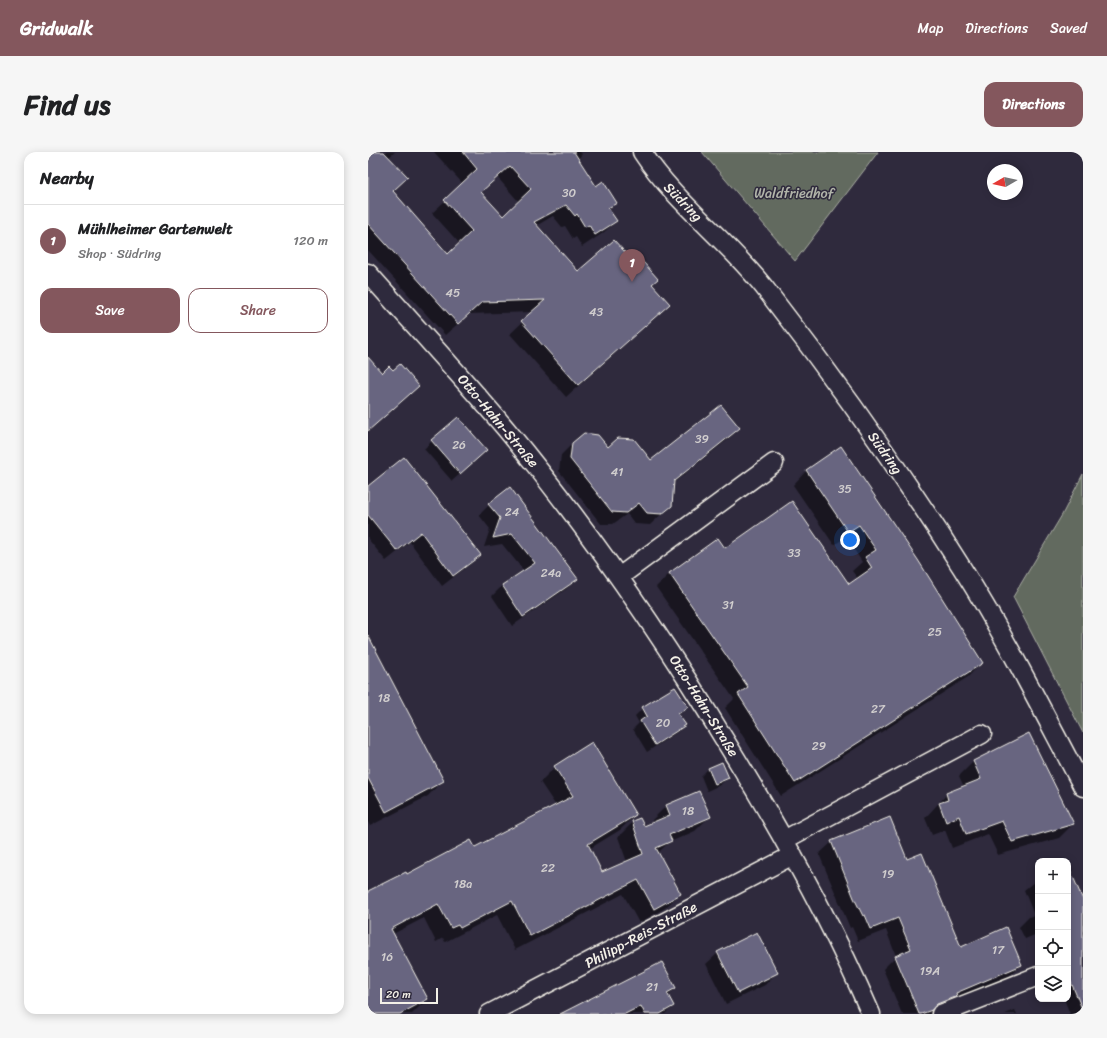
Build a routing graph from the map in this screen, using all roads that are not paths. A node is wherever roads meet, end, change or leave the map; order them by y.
1 (642, 152) edge
2 (368, 273) edge
3 (774, 463) dead end
4 (619, 576) junction
5 (982, 734) dead end
6 (1083, 787) edge
7 (784, 840) junction
8 (793, 855) junction
9 (1035, 977) edge
10 (497, 1012) edge
11 (871, 1014) edge
12 (941, 1014) edge

1 - 6 street, Südring
2 - 4 street, Otto-Hahn-Straße
3 - 4 street
4 - 7 street, Otto-Hahn-Straße
5 - 7 street
7 - 8 street, Otto-Hahn-Straße
8 - 10 street, Philipp-Reis-Straße
8 - 11 street, Otto-Hahn-Straße
9 - 12 street

